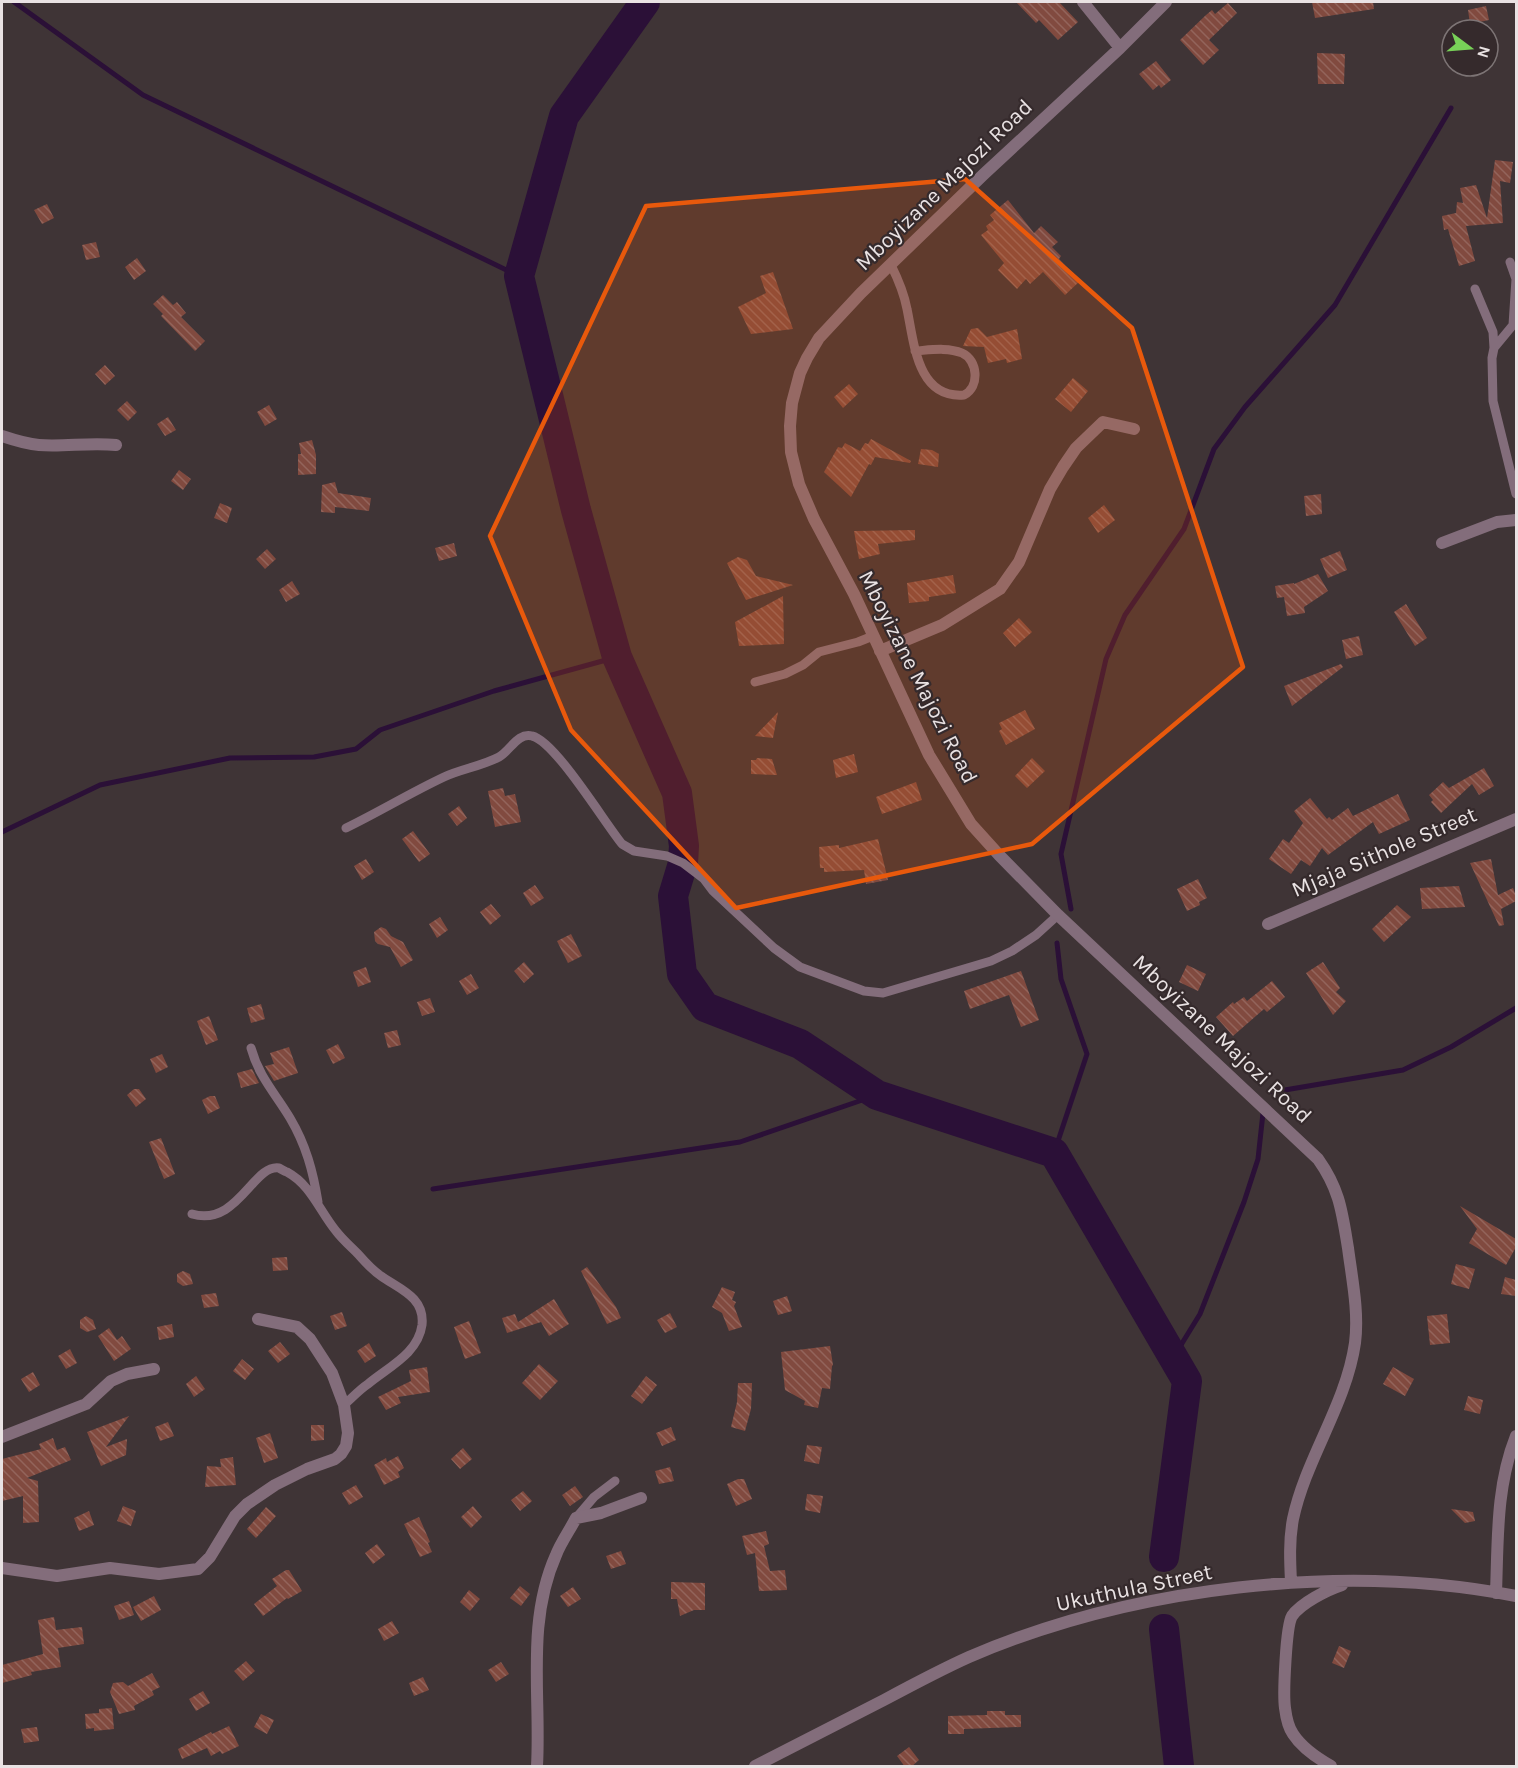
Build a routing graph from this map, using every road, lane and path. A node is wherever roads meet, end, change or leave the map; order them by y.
1 (1083, 2) edge
2 (1166, 2) edge
3 (1120, 48) junction
4 (1510, 262) dead end
5 (891, 265) junction
6 (1474, 289) dead end
7 (1494, 348) junction
8 (915, 351) junction
9 (1134, 429) dead end
10 (2, 436) edge
11 (116, 445) dead end
12 (1516, 494) edge
13 (1516, 520) edge
14 (1442, 543) dead end
15 (873, 636) junction
16 (880, 651) junction
17 (755, 682) dead end
18 (1516, 819) edge
19 (346, 828) dead end
20 (1058, 915) junction
21 (1268, 924) dead end
22 (251, 1048) dead end
23 (318, 1202) junction
24 (192, 1214) dead end
25 (258, 1319) dead end
26 (154, 1368) dead end
27 (344, 1405) junction
28 (1516, 1436) edge
29 (2, 1437) edge
30 (615, 1481) dead end
31 (640, 1498) dead end
32 (576, 1518) junction
33 (2, 1568) edge
34 (1291, 1582) junction
35 (1349, 1582) junction
36 (1496, 1593) junction
37 (1516, 1596) edge
38 (537, 1767) edge
39 (754, 1767) edge
40 (1331, 1767) edge

1 - 3 street
2 - 3 street, Mboyizane Majozi Road
3 - 5 street, Mboyizane Majozi Road
4 - 7 lane
5 - 8 lane
5 - 15 street, Mboyizane Majozi Road
6 - 7 lane
7 - 12 lane
8 - 8 lane
9 - 16 street
10 - 11 street
13 - 14 street
15 - 16 street, Mboyizane Majozi Road
15 - 17 lane
16 - 20 street, Mboyizane Majozi Road
18 - 21 street, Mjaja Sithole Street
19 - 20 lane
20 - 34 street, Mboyizane Majozi Road
22 - 23 lane
23 - 24 lane
23 - 27 lane
25 - 27 street
26 - 29 street
27 - 33 street
28 - 36 street
30 - 32 lane
31 - 32 street
32 - 38 street
34 - 35 street, Ukuthula Street
34 - 39 street, Ukuthula Street
35 - 36 street, Ukuthula Street
35 - 40 street
36 - 37 street, Ukuthula Street

